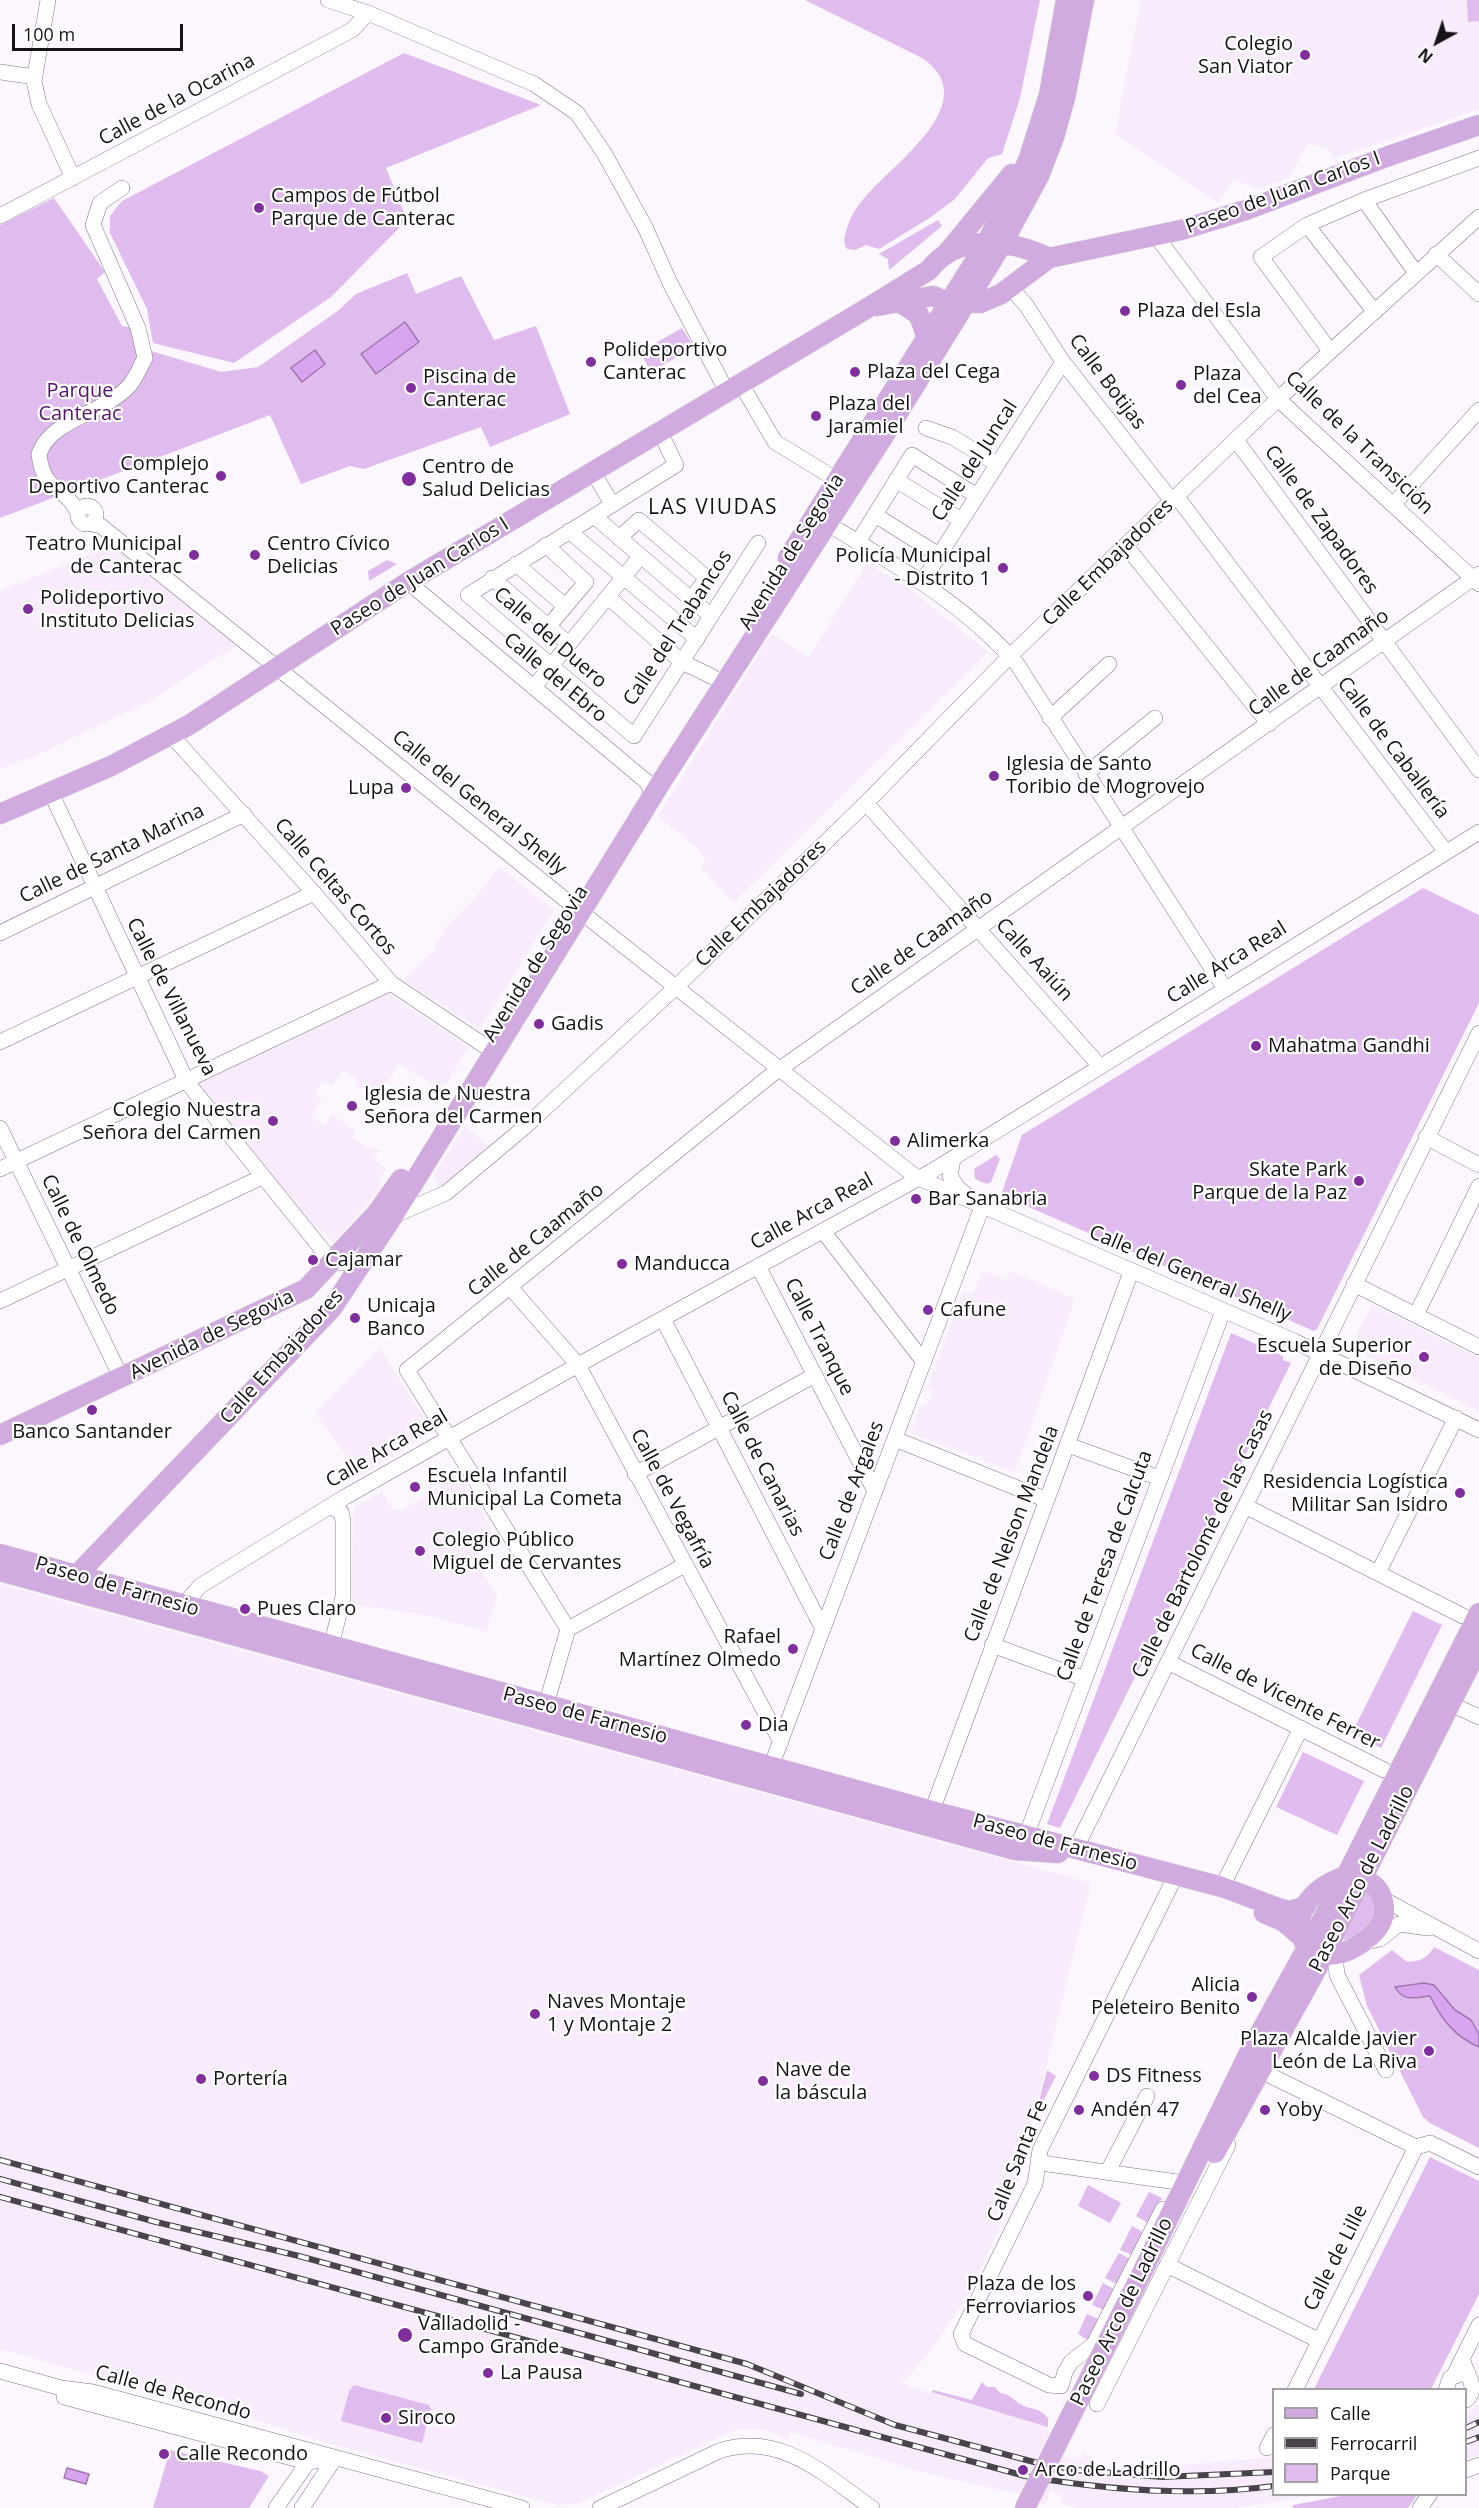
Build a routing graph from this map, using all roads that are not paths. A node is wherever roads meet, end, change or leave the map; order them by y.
1 (48, 0) edge
2 (328, 0) edge
3 (1066, 0) edge
4 (1084, 0) edge
5 (368, 13) junction
6 (0, 72) edge
7 (35, 77) junction
8 (1479, 125) edge
9 (1479, 158) edge
10 (1028, 160) junction
11 (73, 178) junction
12 (122, 188) dead end
13 (1364, 200) junction
14 (0, 216) edge
15 (1018, 216) junction
16 (1479, 217) edge
17 (1307, 225) junction
18 (1156, 236) junction
19 (1002, 244) junction
20 (1436, 254) junction
21 (1043, 255) junction
22 (945, 256) junction
23 (929, 270) junction
24 (1416, 273) junction
25 (1014, 284) junction
26 (1479, 294) edge
27 (898, 301) junction
28 (949, 301) junction
29 (866, 309) junction
30 (1374, 311) junction
31 (927, 338) junction
32 (1330, 351) junction
33 (1063, 362) junction
34 (734, 388) junction
35 (1278, 399) junction
36 (1479, 410) edge
37 (927, 428) dead end
38 (660, 432) junction
39 (1236, 440) junction
40 (997, 464) junction
41 (592, 472) junction
42 (837, 480) junction
43 (896, 480) junction
44 (977, 496) junction
45 (1174, 499) junction
46 (612, 504) junction
47 (1393, 506) junction
48 (875, 515) junction
49 (594, 516) junction
50 (820, 520) junction
51 (961, 520) junction
52 (569, 531) junction
53 (619, 538) junction
54 (858, 542) junction
55 (758, 543) dead end
56 (546, 545) junction
57 (1126, 546) junction
58 (939, 555) junction
59 (640, 557) junction
60 (516, 564) junction
61 (625, 576) junction
62 (492, 578) junction
63 (1477, 579) edge
64 (408, 582) junction
65 (922, 582) junction
66 (608, 597) junction
67 (691, 599) junction
68 (566, 606) junction
69 (711, 616) junction
70 (548, 627) junction
71 (697, 639) junction
72 (1384, 641) junction
73 (569, 644) junction
74 (1010, 656) junction
75 (682, 662) junction
76 (1109, 664) dead end
77 (278, 667) junction
78 (550, 667) junction
79 (713, 677) junction
80 (534, 687) junction
81 (1321, 688) junction
82 (1050, 718) junction
83 (1155, 718) dead end
84 (1269, 724) junction
85 (171, 735) junction
86 (634, 736) joint
87 (1479, 770) edge
88 (1086, 774) junction
89 (647, 782) junction
90 (51, 793) junction
91 (866, 803) junction
92 (0, 814) edge
93 (243, 814) junction
94 (641, 816) junction
95 (1120, 828) junction
96 (1479, 832) edge
97 (1446, 852) junction
98 (93, 886) junction
99 (314, 892) junction
100 (577, 909) junction
101 (978, 930) junction
102 (0, 933) edge
103 (136, 977) junction
104 (391, 983) junction
105 (676, 987) junction
106 (1225, 989) junction
107 (1479, 1033) edge
108 (0, 1042) edge
109 (485, 1046) junction
110 (1100, 1065) junction
111 (781, 1068) junction
112 (187, 1082) junction
113 (0, 1128) edge
114 (1426, 1137) junction
115 (953, 1159) junction
116 (16, 1162) junction
117 (1479, 1165) edge
118 (0, 1170) edge
119 (262, 1177) junction
120 (916, 1177) junction
121 (1479, 1186) edge
122 (981, 1207) junction
123 (393, 1216) junction
124 (823, 1230) junction
125 (333, 1263) junction
126 (362, 1263) junction
127 (758, 1266) junction
128 (67, 1269) junction
129 (1131, 1272) junction
130 (1354, 1284) junction
131 (310, 1286) junction
132 (510, 1287) junction
133 (0, 1301) edge
134 (332, 1308) junction
135 (1223, 1311) junction
136 (1416, 1315) junction
137 (663, 1319) junction
138 (1479, 1347) edge
139 (1320, 1353) junction
140 (924, 1362) junction
141 (578, 1365) junction
142 (815, 1375) junction
143 (122, 1378) junction
144 (1456, 1418) junction
145 (720, 1427) junction
146 (1479, 1430) edge
147 (0, 1435) edge
148 (450, 1438) junction
149 (895, 1439) junction
150 (1068, 1445) junction
151 (635, 1474) junction
152 (1159, 1478) junction
153 (875, 1491) junction
154 (1047, 1500) junction
155 (1245, 1506) junction
156 (330, 1507) junction
157 (0, 1554) edge
158 (683, 1566) junction
159 (0, 1571) edge
160 (1378, 1573) junction
161 (77, 1575) junction
162 (52, 1585) junction
163 (185, 1606) junction
164 (1471, 1614) edge
165 (200, 1627) junction
166 (568, 1629) junction
167 (823, 1629) junction
168 (992, 1645) junction
169 (331, 1647) junction
170 (1479, 1647) edge
171 (1168, 1662) junction
172 (1085, 1679) junction
173 (1451, 1704) junction
174 (546, 1705) junction
175 (1479, 1717) edge
176 (1301, 1728) junction
177 (781, 1742) junction
178 (771, 1767) junction
179 (1384, 1770) dead end
180 (748, 1777) junction
181 (932, 1811) junction
182 (1026, 1836) junction
183 (1076, 1848) junction
184 (1354, 1877) junction
185 (1172, 1878) junction
186 (1222, 1887) junction
187 (1383, 1899) junction
188 (1306, 1906) junction
189 (1446, 1933) junction
190 (1364, 1942) junction
191 (1316, 1947) junction
192 (1479, 1951) edge
193 (1250, 2051) junction
194 (1386, 2070) dead end
195 (1261, 2071) junction
196 (1147, 2096) dead end
197 (1240, 2107) junction
198 (1416, 2147) junction
199 (1038, 2160) junction
200 (1479, 2167) edge
201 (1108, 2171) junction
202 (1177, 2182) junction
203 (1167, 2265) junction
204 (1136, 2296) junction
205 (1479, 2325) edge
206 (1318, 2340) junction
207 (0, 2371) edge
208 (1461, 2371) junction
209 (0, 2379) edge
210 (1061, 2386) junction
211 (1296, 2388) edge
212 (1446, 2388) edge
213 (1467, 2399) edge
214 (1070, 2400) dead end
215 (1097, 2404) dead end
216 (311, 2457) junction
217 (335, 2458) junction
218 (623, 2502) edge
219 (276, 2508) edge
220 (302, 2508) edge
221 (522, 2508) edge
222 (600, 2508) edge
223 (872, 2508) edge
224 (1025, 2508) edge
225 (1036, 2508) edge

1 - 7 street
2 - 5 street
3 - 10 main road
4 - 15 main road
5 - 11 street, Calle de la Ocarina
5 - 34 street
6 - 7 street
7 - 11 street
8 - 18 main road, Paseo de Juan Carlos I
9 - 13 street, Paseo de Juan Carlos I
10 - 19 main road
10 - 22 main road
11 - 14 street, Calle de la Ocarina
12 - 77 street, Calle del General Shelly
13 - 17 street, Paseo de Juan Carlos I
13 - 24 street
15 - 19 main road
15 - 21 main road
16 - 20 street, Calle Embajadores
17 - 30 street
17 - 32 street, Paseo de Juan Carlos I
18 - 21 main road, Paseo de Juan Carlos I
18 - 35 street, Calle de la Transición
19 - 21 main road, Paseo de Juan Carlos I
19 - 22 main road, Paseo de Juan Carlos I
19 - 25 main road
19 - 28 main road
20 - 24 street, Calle Embajadores
20 - 26 street
21 - 25 main road, Paseo de Juan Carlos I
22 - 23 main road, Paseo de Juan Carlos I
23 - 28 main road
23 - 29 main road, Paseo de Juan Carlos I
24 - 30 street, Calle Embajadores
25 - 28 main road, Paseo de Juan Carlos I
25 - 33 street, Calle Botijas
27 - 28 main road, Paseo de Juan Carlos I
27 - 29 main road, Paseo de Juan Carlos I
27 - 31 main road
28 - 31 main road, Avenida de Segovia
28 - 50 main road, Avenida de Segovia
29 - 34 main road, Paseo de Juan Carlos I
30 - 32 street, Calle Embajadores
31 - 42 main road, Avenida de Segovia
32 - 35 street, Calle Embajadores
33 - 40 street, Calle del Juncal
33 - 45 street, Calle Botijas
34 - 38 main road, Paseo de Juan Carlos I
34 - 42 street
35 - 39 street, Calle Embajadores
35 - 47 street, Calle de la Transición
36 - 47 street
37 - 40 street
38 - 41 main road, Paseo de Juan Carlos I
38 - 46 street
39 - 45 street, Calle Embajadores
39 - 72 street, Calle de Zapadores
40 - 44 street, Calle del Juncal
41 - 46 street
41 - 64 main road, Paseo de Juan Carlos I
42 - 50 main road, Avenida de Segovia
43 - 44 street
43 - 48 street
43 - 51 street
44 - 51 street, Calle del Juncal
45 - 57 street, Calle Embajadores
45 - 81 street, Calle de Caballería
46 - 49 street
47 - 63 street, Calle de la Transición
48 - 54 street
48 - 58 street
49 - 52 street
49 - 53 street
50 - 54 street
50 - 79 main road, Avenida de Segovia
50 - 94 main road, Avenida de Segovia
51 - 58 street, Calle del Juncal
52 - 56 street
52 - 61 street
53 - 59 street
53 - 67 street
54 - 65 street
55 - 69 street, Calle del Trabancos
56 - 60 street
56 - 68 street
57 - 74 street, Calle Embajadores
57 - 84 street
58 - 65 street, Calle del Juncal
59 - 61 street
59 - 67 street
60 - 62 street
60 - 68 street
61 - 66 street
61 - 71 street
62 - 70 street
62 - 78 street, Calle del Duero
63 - 72 street, Calle de Caamaño
64 - 77 main road, Paseo de Juan Carlos I
64 - 80 street, Calle del Ebro
65 - 74 street
66 - 73 street
66 - 75 street
67 - 69 street
68 - 70 street
69 - 71 street, Calle del Trabancos
70 - 73 street
71 - 75 street, Calle del Trabancos
72 - 81 street, Calle de Caamaño
72 - 87 street, Calle de Zapadores
73 - 78 street
74 - 82 street
74 - 91 street, Calle Embajadores
75 - 79 street
75 - 86 street, Calle del Trabancos
76 - 82 street
77 - 85 main road, Paseo de Juan Carlos I
77 - 100 street, Calle del General Shelly
78 - 80 street
78 - 86 street, Calle del Duero
79 - 89 main road, Avenida de Segovia
80 - 89 street, Calle del Ebro
81 - 84 street, Calle de Caamaño
81 - 97 street, Calle de Caballería
82 - 88 street
83 - 88 street
84 - 95 street, Calle de Caamaño
85 - 90 main road, Paseo de Juan Carlos I
85 - 93 street, Calle Celtas Cortos
88 - 95 street
89 - 94 street
89 - 100 main road, Avenida de Segovia
90 - 92 main road, Paseo de Juan Carlos I
90 - 98 street, Calle de Villanueva
91 - 101 street, Calle Aaiún
91 - 105 street, Calle Embajadores
93 - 98 street, Calle de Santa Marina
93 - 99 street, Calle Celtas Cortos
94 - 100 main road, Avenida de Segovia
95 - 101 street, Calle de Caamaño
95 - 106 street
96 - 97 street, Calle Arca Real
97 - 106 street, Calle Arca Real
98 - 102 street, Calle de Santa Marina
98 - 103 street, Calle de Villanueva
99 - 103 street
99 - 104 street, Calle Celtas Cortos
100 - 105 street, Calle del General Shelly
100 - 109 main road, Avenida de Segovia
100 - 123 main road, Avenida de Segovia
101 - 110 street, Calle Aaiún
101 - 111 street, Calle de Caamaño
103 - 108 street
103 - 112 street, Calle de Villanueva
104 - 109 street, Calle Celtas Cortos
104 - 112 street
105 - 111 street, Calle del General Shelly
105 - 123 street, Calle Embajadores
106 - 110 street, Calle Arca Real
107 - 114 street, Calle de Bartolomé de las Casas
109 - 125 main road, Avenida de Segovia
110 - 115 street, Calle Arca Real
111 - 120 street, Calle del General Shelly
111 - 132 street, Calle de Caamaño
112 - 116 street
112 - 119 street, Calle de Villanueva
113 - 116 street, Calle de Olmedo
114 - 117 street
114 - 130 street, Calle de Bartolomé de las Casas
115 - 120 street, Calle Arca Real
115 - 122 street, Calle del General Shelly
116 - 118 street
116 - 128 street, Calle de Olmedo
119 - 125 street, Calle de Villanueva
119 - 128 street
120 - 122 street, Calle del General Shelly
120 - 124 street, Calle Arca Real
121 - 136 street
122 - 129 street, Calle del General Shelly
122 - 140 street, Calle de Argales
123 - 126 main road, Calle Embajadores
124 - 127 street, Calle Arca Real
124 - 140 street
125 - 126 street
125 - 131 main road, Avenida de Segovia
126 - 134 main road, Calle Embajadores
127 - 137 street, Calle Arca Real
127 - 142 street, Calle Tranque
128 - 133 street
128 - 143 street, Calle de Olmedo
129 - 135 street, Calle del General Shelly
129 - 150 street, Calle de Nelson Mandela
130 - 136 street
130 - 139 street, Calle de Bartolomé de las Casas
131 - 134 main road
131 - 143 main road, Avenida de Segovia
132 - 141 street, Calle de Vegafría
132 - 148 street, Calle de Caamaño
134 - 161 main road, Calle Embajadores
135 - 139 street, Calle del General Shelly
135 - 152 street, Calle de Teresa de Calcuta
136 - 138 street
137 - 141 street, Calle Arca Real
137 - 145 street, Calle de Canarias
139 - 144 street, Calle del General Shelly
139 - 155 street, Calle de Bartolomé de las Casas
140 - 149 street, Calle de Argales
141 - 148 street, Calle Arca Real
141 - 151 street, Calle de Vegafría
142 - 145 street
142 - 153 street, Calle Tranque
143 - 147 main road, Avenida de Segovia
144 - 146 street, Calle del General Shelly
144 - 160 street
145 - 151 street
145 - 167 street, Calle de Canarias
148 - 156 street, Calle Arca Real
148 - 166 street
149 - 153 street, Calle de Argales
149 - 154 street
150 - 152 street
150 - 154 street, Calle de Nelson Mandela
151 - 158 street, Calle de Vegafría
152 - 172 street, Calle de Teresa de Calcuta
153 - 167 street, Calle de Argales
154 - 168 street, Calle de Nelson Mandela
155 - 160 street
155 - 171 street, Calle de Bartolomé de las Casas
156 - 163 street, Calle Arca Real
156 - 169 street
157 - 161 main road, Paseo de Farnesio
158 - 166 street
158 - 177 street, Calle de Vegafría
159 - 162 main road, Paseo de Farnesio
160 - 164 street
161 - 162 main road, Calle Embajadores
161 - 163 main road, Paseo de Farnesio
162 - 165 main road, Paseo de Farnesio
163 - 165 street
163 - 169 main road, Paseo de Farnesio
164 - 184 main road, Paseo Arco de Ladrillo
165 - 180 main road, Paseo de Farnesio
166 - 174 street
167 - 177 street, Calle de Argales
168 - 172 street
168 - 181 street, Calle de Nelson Mandela
169 - 174 main road, Paseo de Farnesio
170 - 173 main road, Paseo Arco de Ladrillo
171 - 176 street, Calle de Vicente Ferrer
171 - 183 street, Calle de Bartolomé de las Casas
172 - 182 street, Calle de Teresa de Calcuta
173 - 175 street
173 - 184 main road, Paseo Arco de Ladrillo
174 - 178 main road, Paseo de Farnesio
176 - 179 street, Calle de Vicente Ferrer
176 - 186 street
177 - 178 street, Calle de Argales
178 - 180 street
178 - 181 main road, Paseo de Farnesio
180 - 185 main road, Paseo de Farnesio
181 - 182 main road, Paseo de Farnesio
182 - 183 main road, Paseo de Farnesio
183 - 185 main road, Paseo de Farnesio
184 - 187 main road
184 - 188 main road
184 - 191 main road, Paseo Arco de Ladrillo
185 - 186 main road, Paseo de Farnesio
185 - 191 main road, Paseo de Farnesio
185 - 199 street, Calle Santa Fe
186 - 188 main road, Paseo de Farnesio
187 - 189 street
187 - 190 main road
188 - 191 main road
189 - 190 street
189 - 192 street
190 - 191 main road
191 - 193 main road, Paseo Arco de Ladrillo
191 - 194 street, Paseo Arco de Ladrillo
191 - 195 main road, Paseo Arco de Ladrillo
193 - 202 street, Paseo Arco de Ladrillo
193 - 204 main road, Paseo Arco de Ladrillo
195 - 197 main road, Paseo Arco de Ladrillo
195 - 198 street
196 - 201 street
197 - 203 street, Paseo Arco de Ladrillo
197 - 204 main road, Paseo Arco de Ladrillo
198 - 200 street
198 - 206 street, Calle de Lille
199 - 201 street
199 - 210 street, Calle Santa Fe
201 - 202 street
202 - 210 street
203 - 206 street
203 - 215 street, Paseo Arco de Ladrillo
204 - 224 main road, Paseo Arco de Ladrillo, bridge
204 - 225 main road, Paseo Arco de Ladrillo
205 - 208 street
206 - 211 street, Calle de Lille
207 - 216 street, Calle de Recondo
208 - 212 street
208 - 213 street
209 - 216 street, Calle de Recondo
210 - 214 street
216 - 217 street, Calle de Recondo
216 - 219 street
217 - 220 street
217 - 221 street, Calle de Recondo
218 - 222 street
218 - 223 street

